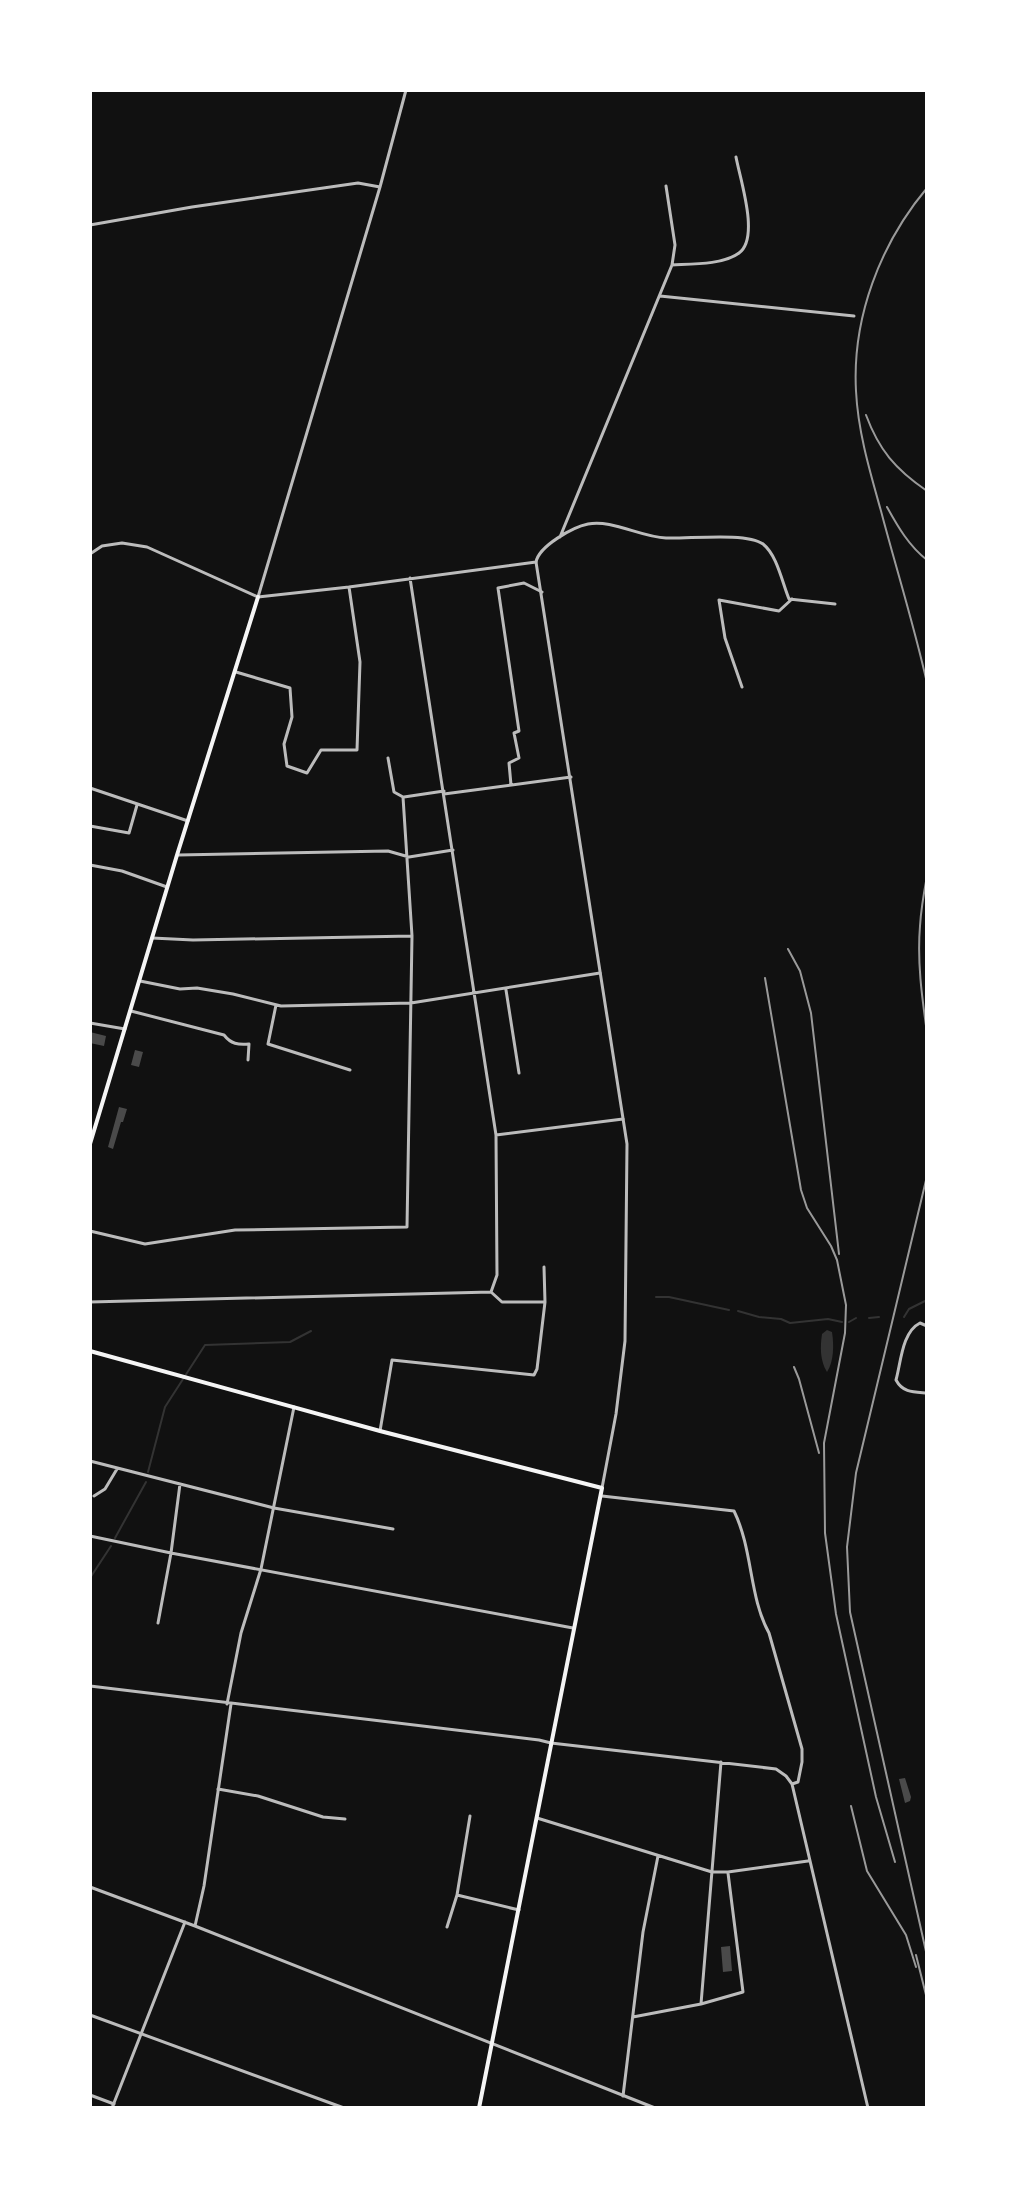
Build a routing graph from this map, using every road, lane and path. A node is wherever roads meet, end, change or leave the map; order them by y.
1 (406, 90) edge
2 (736, 157) dead end
3 (666, 186) dead end
4 (380, 187) junction
5 (90, 225) edge
6 (672, 265) junction
7 (660, 296) junction
8 (854, 316) dead end
9 (560, 537) junction
10 (90, 554) edge
11 (536, 562) junction
12 (410, 578) junction
13 (349, 587) junction
14 (542, 592) junction
15 (258, 597) junction
16 (792, 599) junction
17 (835, 604) dead end
18 (234, 671) junction
19 (742, 687) dead end
20 (388, 758) dead end
21 (571, 777) junction
22 (511, 785) junction
23 (90, 788) edge
24 (444, 792) junction
25 (403, 797) junction
26 (137, 805) junction
27 (188, 821) junction
28 (90, 826) edge
29 (453, 850) junction
30 (177, 855) junction
31 (409, 857) junction
32 (90, 865) edge
33 (168, 887) junction
34 (412, 936) junction
35 (152, 938) junction
36 (600, 973) junction
37 (140, 981) junction
38 (505, 988) junction
39 (474, 993) junction
40 (411, 1003) junction
41 (276, 1005) junction
42 (131, 1011) junction
43 (90, 1023) edge
44 (125, 1029) junction
45 (248, 1060) dead end
46 (350, 1070) dead end
47 (519, 1073) dead end
48 (623, 1119) junction
49 (496, 1135) junction
50 (90, 1144) edge
51 (90, 1231) edge
52 (544, 1267) dead end
53 (491, 1292) junction
54 (90, 1302) edge
55 (545, 1302) junction
56 (927, 1326) edge
57 (90, 1351) edge
58 (927, 1393) edge
59 (295, 1406) junction
60 (927, 1417) edge
61 (380, 1431) junction
62 (90, 1461) edge
63 (117, 1469) junction
64 (180, 1484) junction
65 (602, 1488) junction
66 (94, 1496) dead end
67 (600, 1496) junction
68 (274, 1508) junction
69 (393, 1529) dead end
70 (90, 1536) edge
71 (171, 1553) junction
72 (261, 1569) junction
73 (158, 1623) dead end
74 (575, 1628) junction
75 (90, 1686) edge
76 (229, 1704) junction
77 (551, 1743) junction
78 (721, 1762) junction
79 (792, 1784) junction
80 (218, 1789) junction
81 (470, 1816) dead end
82 (537, 1818) junction
83 (345, 1819) dead end
84 (658, 1856) junction
85 (809, 1861) junction
86 (712, 1872) junction
87 (728, 1872) junction
88 (90, 1887) edge
89 (457, 1895) junction
90 (519, 1910) junction
91 (185, 1922) junction
92 (195, 1926) junction
93 (447, 1927) dead end
94 (701, 2004) junction
95 (90, 2015) edge
96 (633, 2017) junction
97 (141, 2034) junction
98 (493, 2044) junction
99 (90, 2095) edge
100 (623, 2096) junction
101 (113, 2106) edge
102 (344, 2108) edge
103 (479, 2108) edge
104 (655, 2108) edge
105 (868, 2108) edge

1 - 4 street
2 - 6 street
3 - 6 street
4 - 5 street
4 - 15 street
6 - 7 street
7 - 8 street
7 - 9 street
9 - 11 street
9 - 16 street
10 - 15 street
11 - 12 street
11 - 14 street
12 - 13 street
12 - 24 street
13 - 15 street
13 - 18 street
14 - 21 street
14 - 22 street
15 - 18 main road
16 - 17 street
16 - 19 street
18 - 27 main road
20 - 25 street
21 - 22 street
21 - 36 street
22 - 24 street
23 - 26 street
24 - 25 street
24 - 29 street
25 - 31 street
26 - 27 street
26 - 28 street
27 - 30 main road
29 - 31 street
29 - 39 street
30 - 31 street
30 - 33 main road
31 - 34 street
32 - 33 street
33 - 35 main road
34 - 35 street
34 - 40 street
35 - 37 main road
36 - 38 street
36 - 48 street
37 - 41 street
37 - 42 main road
38 - 39 street
38 - 47 street
39 - 40 street
39 - 49 street
40 - 41 street
40 - 51 street
41 - 46 street
42 - 44 main road
42 - 45 street
43 - 44 street
44 - 50 main road
48 - 49 street
48 - 65 street
49 - 53 street
52 - 55 street
53 - 54 street
53 - 55 street
55 - 61 street
56 - 58 street
57 - 59 main road
58 - 60 street
59 - 61 main road
59 - 68 street
61 - 65 main road
62 - 63 street
63 - 64 street
63 - 66 street
64 - 68 street
64 - 71 street
65 - 67 main road
67 - 74 main road
67 - 79 street
68 - 69 street
68 - 72 street
70 - 71 street
71 - 72 street
71 - 73 street
72 - 74 street
72 - 76 street
74 - 77 main road
75 - 76 street
76 - 77 street
76 - 80 street
77 - 78 street
77 - 82 main road
78 - 79 street
78 - 86 street
79 - 85 street
80 - 83 street
80 - 92 street
81 - 89 street
82 - 84 street
82 - 90 main road
84 - 86 street
84 - 96 street
85 - 87 street
85 - 105 street
86 - 87 street
86 - 94 street
87 - 94 street
88 - 91 street
89 - 90 street
89 - 93 street
90 - 98 main road
91 - 92 street
91 - 97 street
92 - 98 street
94 - 96 street
95 - 97 street
96 - 100 street
97 - 101 street
97 - 102 street
98 - 100 street
98 - 103 main road
99 - 101 street
100 - 104 street

